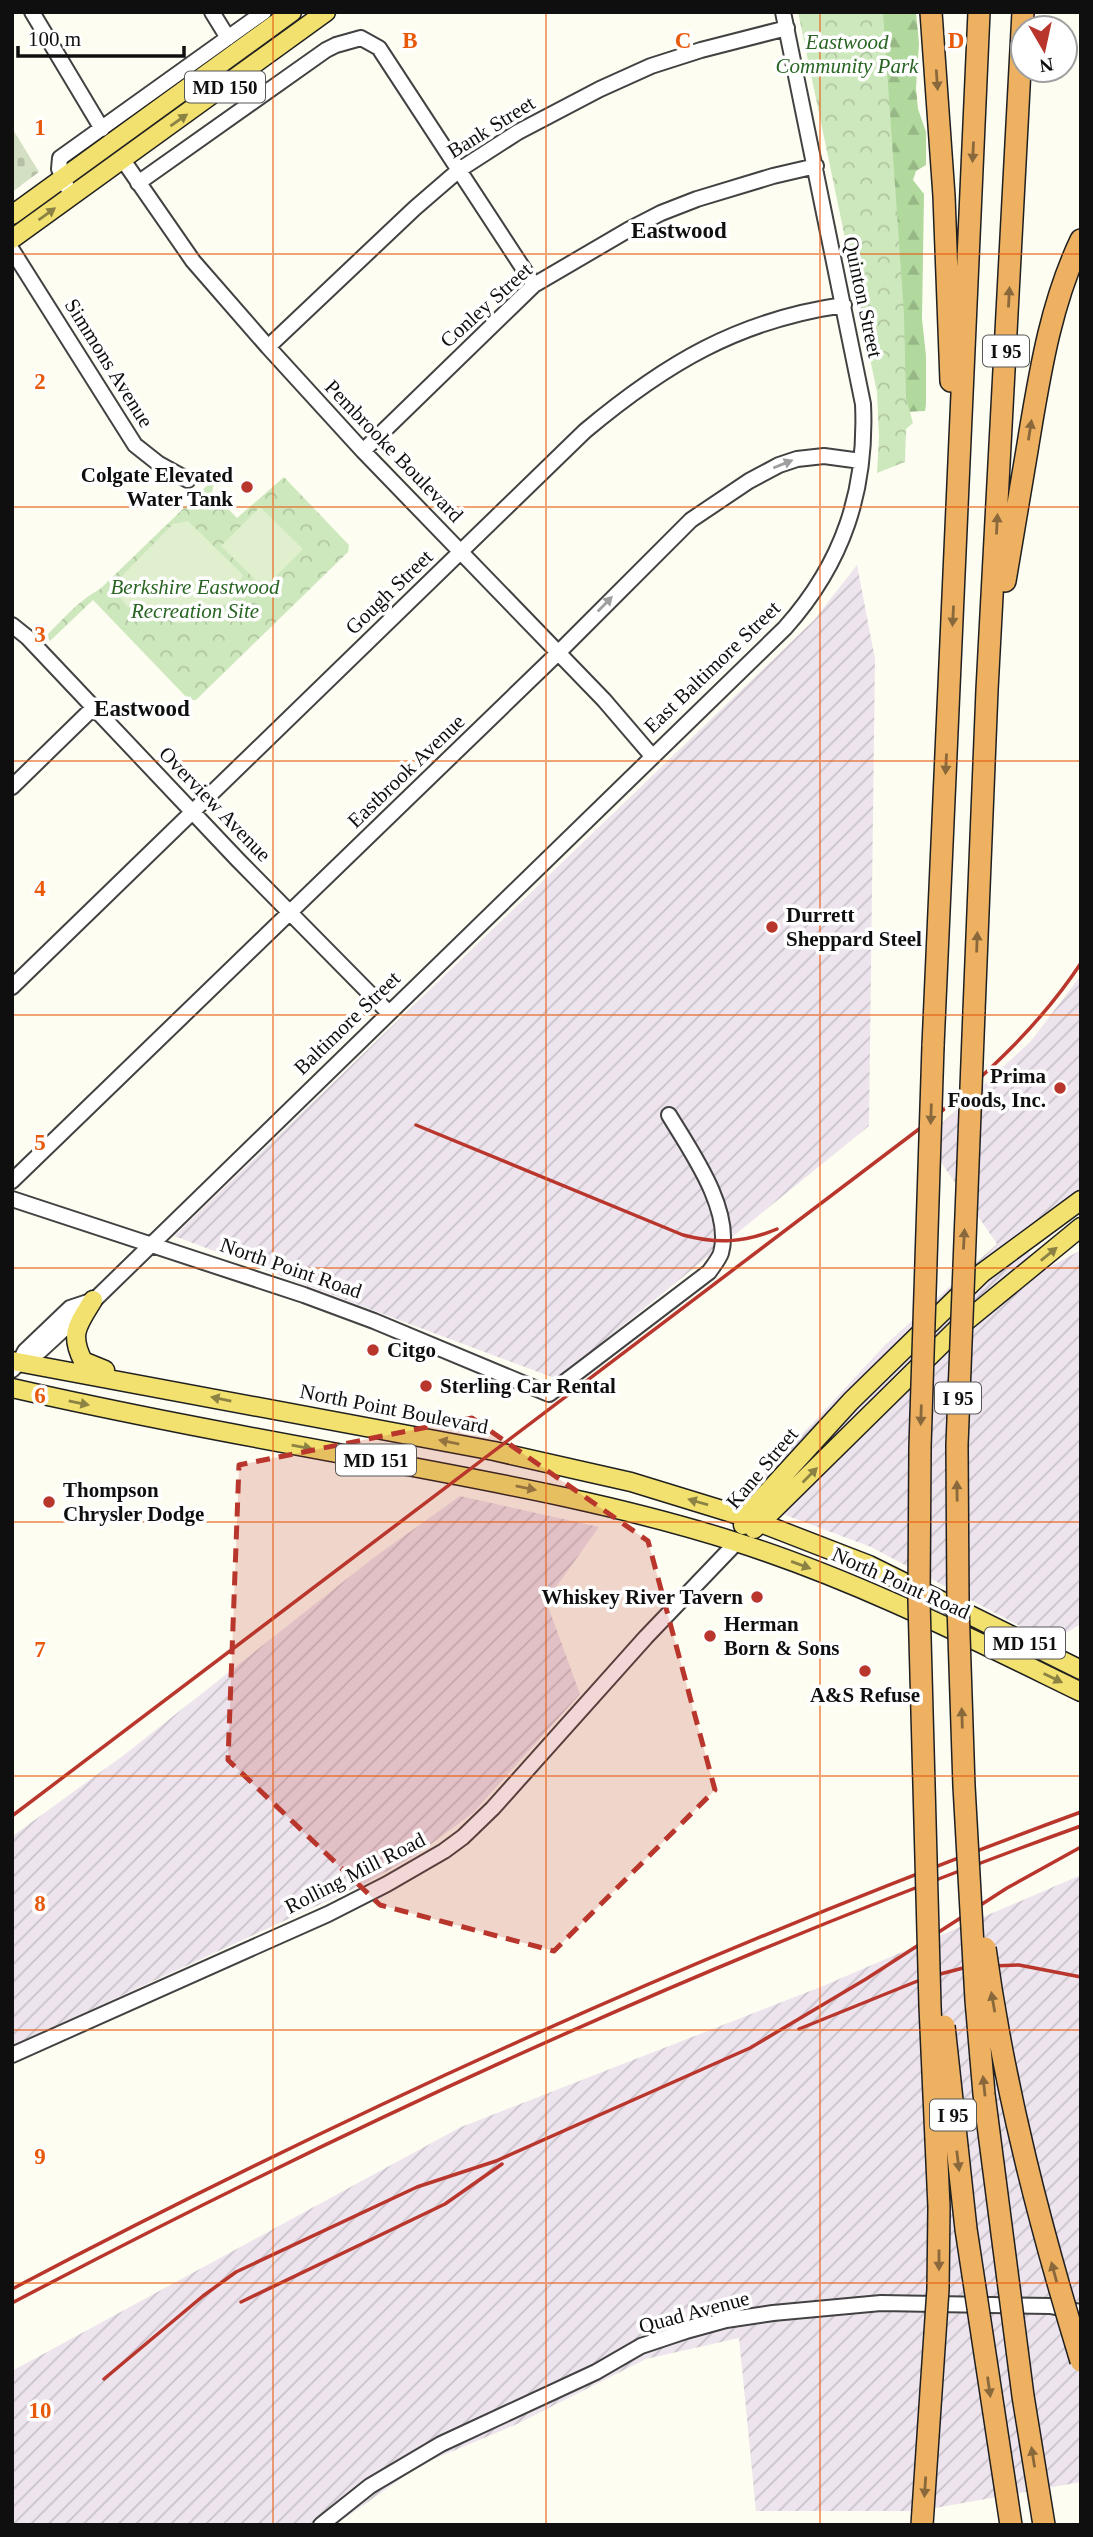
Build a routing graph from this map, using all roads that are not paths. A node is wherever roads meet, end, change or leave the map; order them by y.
1 (32, 12) edge
2 (212, 12) edge
3 (264, 12) edge
4 (292, 12) edge
5 (326, 12) edge
6 (783, 12) edge
7 (931, 12) edge
8 (978, 12) edge
9 (1023, 12) edge
10 (787, 28) junction
11 (228, 38) junction
12 (107, 136) junction
13 (123, 160) junction
14 (816, 166) junction
15 (459, 170) junction
16 (62, 179) junction
17 (138, 183) junction
18 (73, 195) junction
19 (12, 215) edge
20 (12, 239) edge
21 (1081, 240) edge
22 (12, 250) edge
23 (534, 285) junction
24 (844, 305) junction
25 (268, 347) junction
26 (363, 451) junction
27 (862, 461) junction
28 (188, 480) dead end
29 (956, 548) junction
30 (461, 551) junction
31 (816, 585) joint
32 (12, 625) edge
33 (558, 653) junction
34 (987, 690) junction
35 (93, 708) junction
36 (652, 756) junction
37 (632, 775) joint
38 (12, 787) edge
39 (194, 812) junction
40 (291, 911) junction
41 (12, 987) edge
42 (388, 1012) junction
43 (669, 1115) dead end
44 (12, 1181) edge
45 (12, 1199) edge
46 (1081, 1200) edge
47 (1081, 1227) edge
48 (150, 1245) junction
49 (93, 1300) junction
50 (15, 1364) edge
51 (152, 1385) junction
52 (12, 1388) edge
53 (754, 1520) junction
54 (737, 1542) junction
55 (914, 1588) junction
56 (905, 1607) junction
57 (1081, 1670) edge
58 (1081, 1692) edge
59 (922, 1702) junction
60 (964, 1786) junction
61 (12, 2055) edge
62 (1081, 2312) edge
63 (1081, 2361) edge
64 (321, 2525) edge
65 (922, 2525) edge
66 (1011, 2525) edge
67 (1044, 2525) edge

1 - 12 street
2 - 11 street
3 - 11 street
4 - 12 main road, MD 150
13 -> 5 main road, MD 150
6 - 10 street, Quinton Street
7 -> 29 highway
8 -> 29 highway, I 95
34 -> 9 highway, I 95
10 - 14 street, Quinton Street
10 - 15 street, Bank Street
11 - 12 street
12 - 13 main road
12 - 16 main road, MD 150
13 - 17 street, Pembrooke Boulevard
13 - 18 main road, MD 150
14 - 23 street, Conley Street
14 - 24 street, Quinton Street
15 - 17 street
15 - 23 street
15 - 25 street, Bank Street
16 - 18 street
16 - 19 main road, MD 150
17 - 25 street, Pembrooke Boulevard
20 -> 18 main road, MD 150
34 -> 21 highway
22 - 28 street, Simmons Avenue
23 - 26 street, Conley Street
24 - 27 street, Quinton Street
24 - 30 street, Gough Street
25 - 26 street, Pembrooke Boulevard
26 - 30 street, Pembrooke Boulevard
27 - 31 street, Quinton Street
33 -> 27 street, Eastbrook Avenue
29 -> 59 highway, I 95, bridge
30 - 33 street, Pembrooke Boulevard
30 - 39 street, Gough Street
31 - 36 street, East Baltimore Street
32 - 35 street, Overview Avenue
33 - 36 street, Pembrooke Boulevard
33 - 40 street, Eastbrook Avenue
60 -> 34 highway, I 95, bridge
35 - 38 street
35 - 39 street, Overview Avenue
36 - 37 street, East Baltimore Street
37 - 42 street, Baltimore Street
39 - 40 street, Overview Avenue
39 - 41 street, Gough Street
40 - 42 street, Overview Avenue
40 - 44 street, Eastbrook Avenue
42 - 48 street, Baltimore Street
43 - 48 street, North Point Road
45 - 48 street, North Point Road
46 - 53 main road, Kane Street
53 -> 47 main road, Kane Street
48 - 49 street, Baltimore Street
49 - 50 street, Baltimore Street
49 - 51 main road
50 - 51 main road, North Point Boulevard / MD 151
53 -> 51 main road, North Point Boulevard / MD 151
52 -> 54 main road, MD 151
53 - 54 main road, Kane Street
53 - 55 main road, North Point Road / MD 151
54 -> 56 main road, North Point Road / MD 151
54 - 61 street, Rolling Mill Road
55 - 56 main road
55 - 57 main road, North Point Road / MD 151
56 -> 58 main road, North Point Road / MD 151
59 -> 65 highway, bridge
59 -> 66 highway, I 95, bridge
63 -> 60 highway, bridge
67 -> 60 highway, I 95, bridge
62 - 64 street, Quad Avenue

